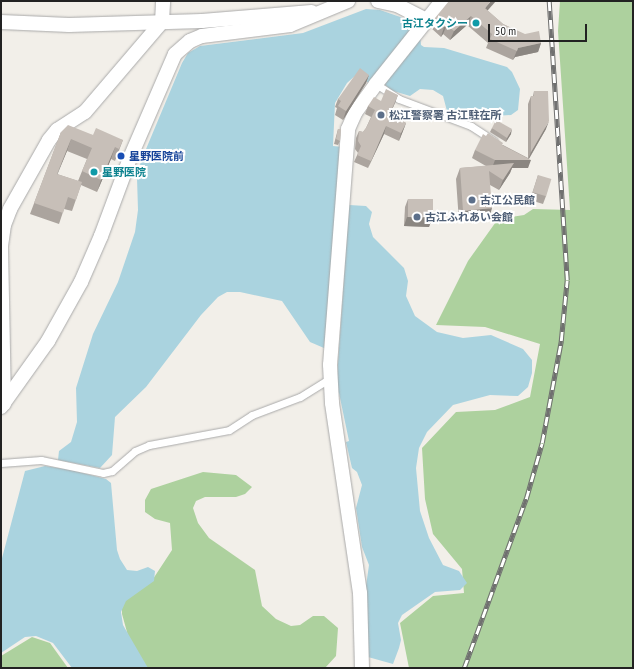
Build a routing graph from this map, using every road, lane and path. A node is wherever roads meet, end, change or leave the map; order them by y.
1 (163, 1) edge
2 (348, 1) edge
3 (378, 1) edge
4 (442, 1) edge
5 (317, 7) edge
6 (426, 20) junction
7 (1, 22) edge
8 (162, 22) junction
9 (376, 84) junction
10 (500, 144) edge
11 (330, 378) junction
12 (3, 406) edge
13 (1, 463) edge
14 (362, 668) edge

1 - 8 street
2 - 5 street
3 - 6 street
4 - 6 street
5 - 8 street
5 - 12 street
6 - 9 street
7 - 8 street
8 - 12 street
9 - 10 lane
9 - 11 street
11 - 13 lane
11 - 14 street

